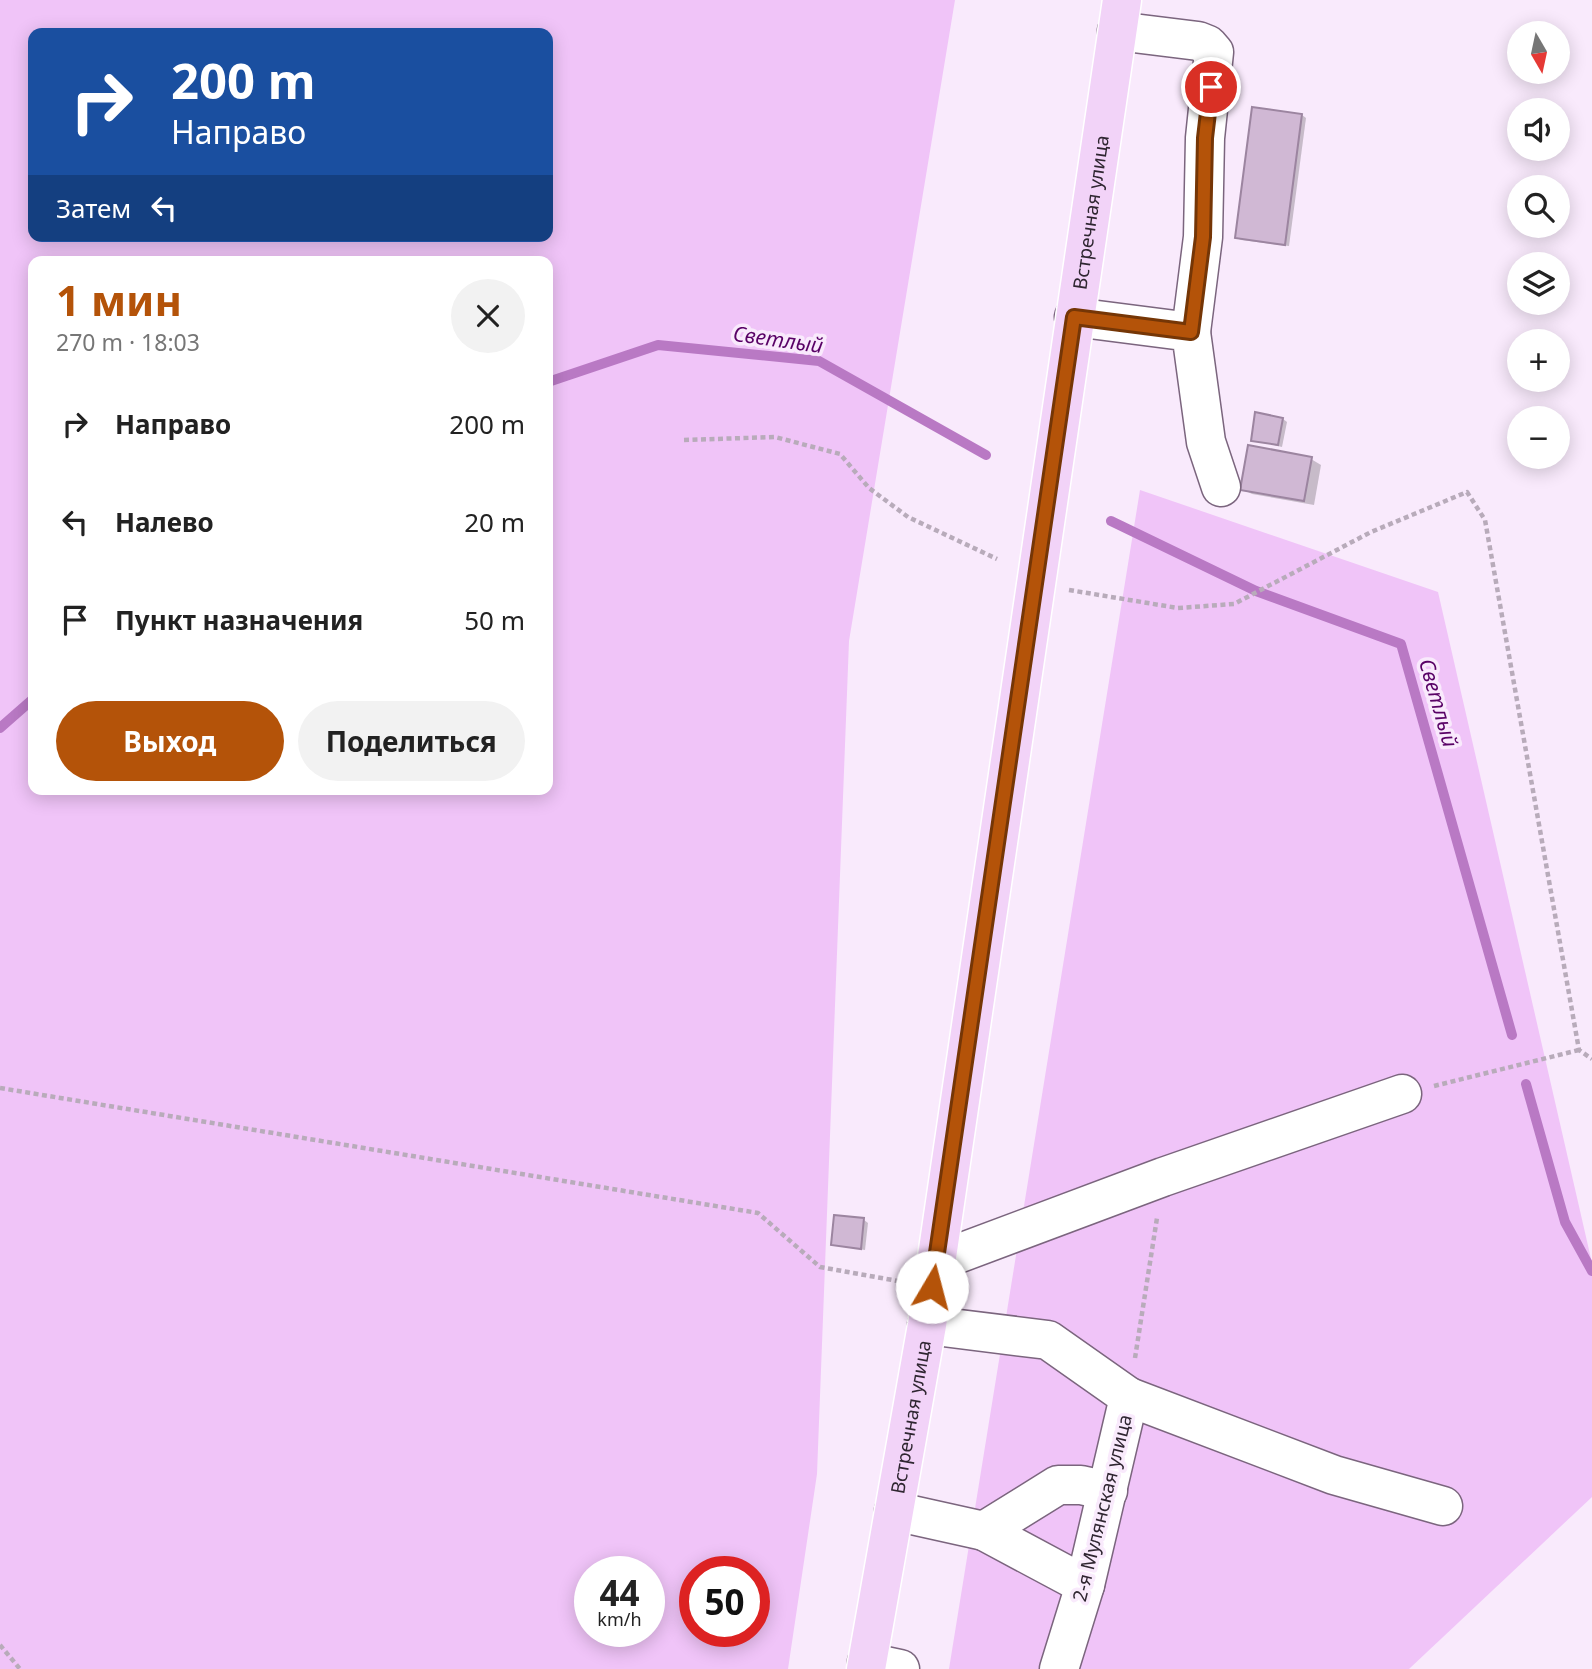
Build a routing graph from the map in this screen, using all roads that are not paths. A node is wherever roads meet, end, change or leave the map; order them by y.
1 (1120, 16) edge
2 (1074, 317) junction
3 (1191, 332) junction
4 (1221, 487) dead end
5 (1402, 1094) road end
6 (934, 1275) junction
7 (927, 1325) junction
8 (1129, 1397) junction
9 (1108, 1491) junction
10 (1443, 1506) dead end
11 (894, 1511) junction
12 (984, 1531) junction
13 (1085, 1585) junction
14 (878, 1667) edge
15 (1059, 1669) edge

1 - 2 main road, Встречная улица
1 - 3 street
2 - 3 street
2 - 6 main road, Встречная улица
3 - 4 street
5 - 6 street
6 - 7 main road, Встречная улица
7 - 8 street, 2-я Мулянская улица
7 - 11 main road, Встречная улица
8 - 9 street, 2-я Мулянская улица
8 - 10 street
9 - 12 street
9 - 13 street, 2-я Мулянская улица
11 - 12 street
11 - 14 main road, Встречная улица
12 - 13 street
13 - 15 street, 2-я Мулянская улица

